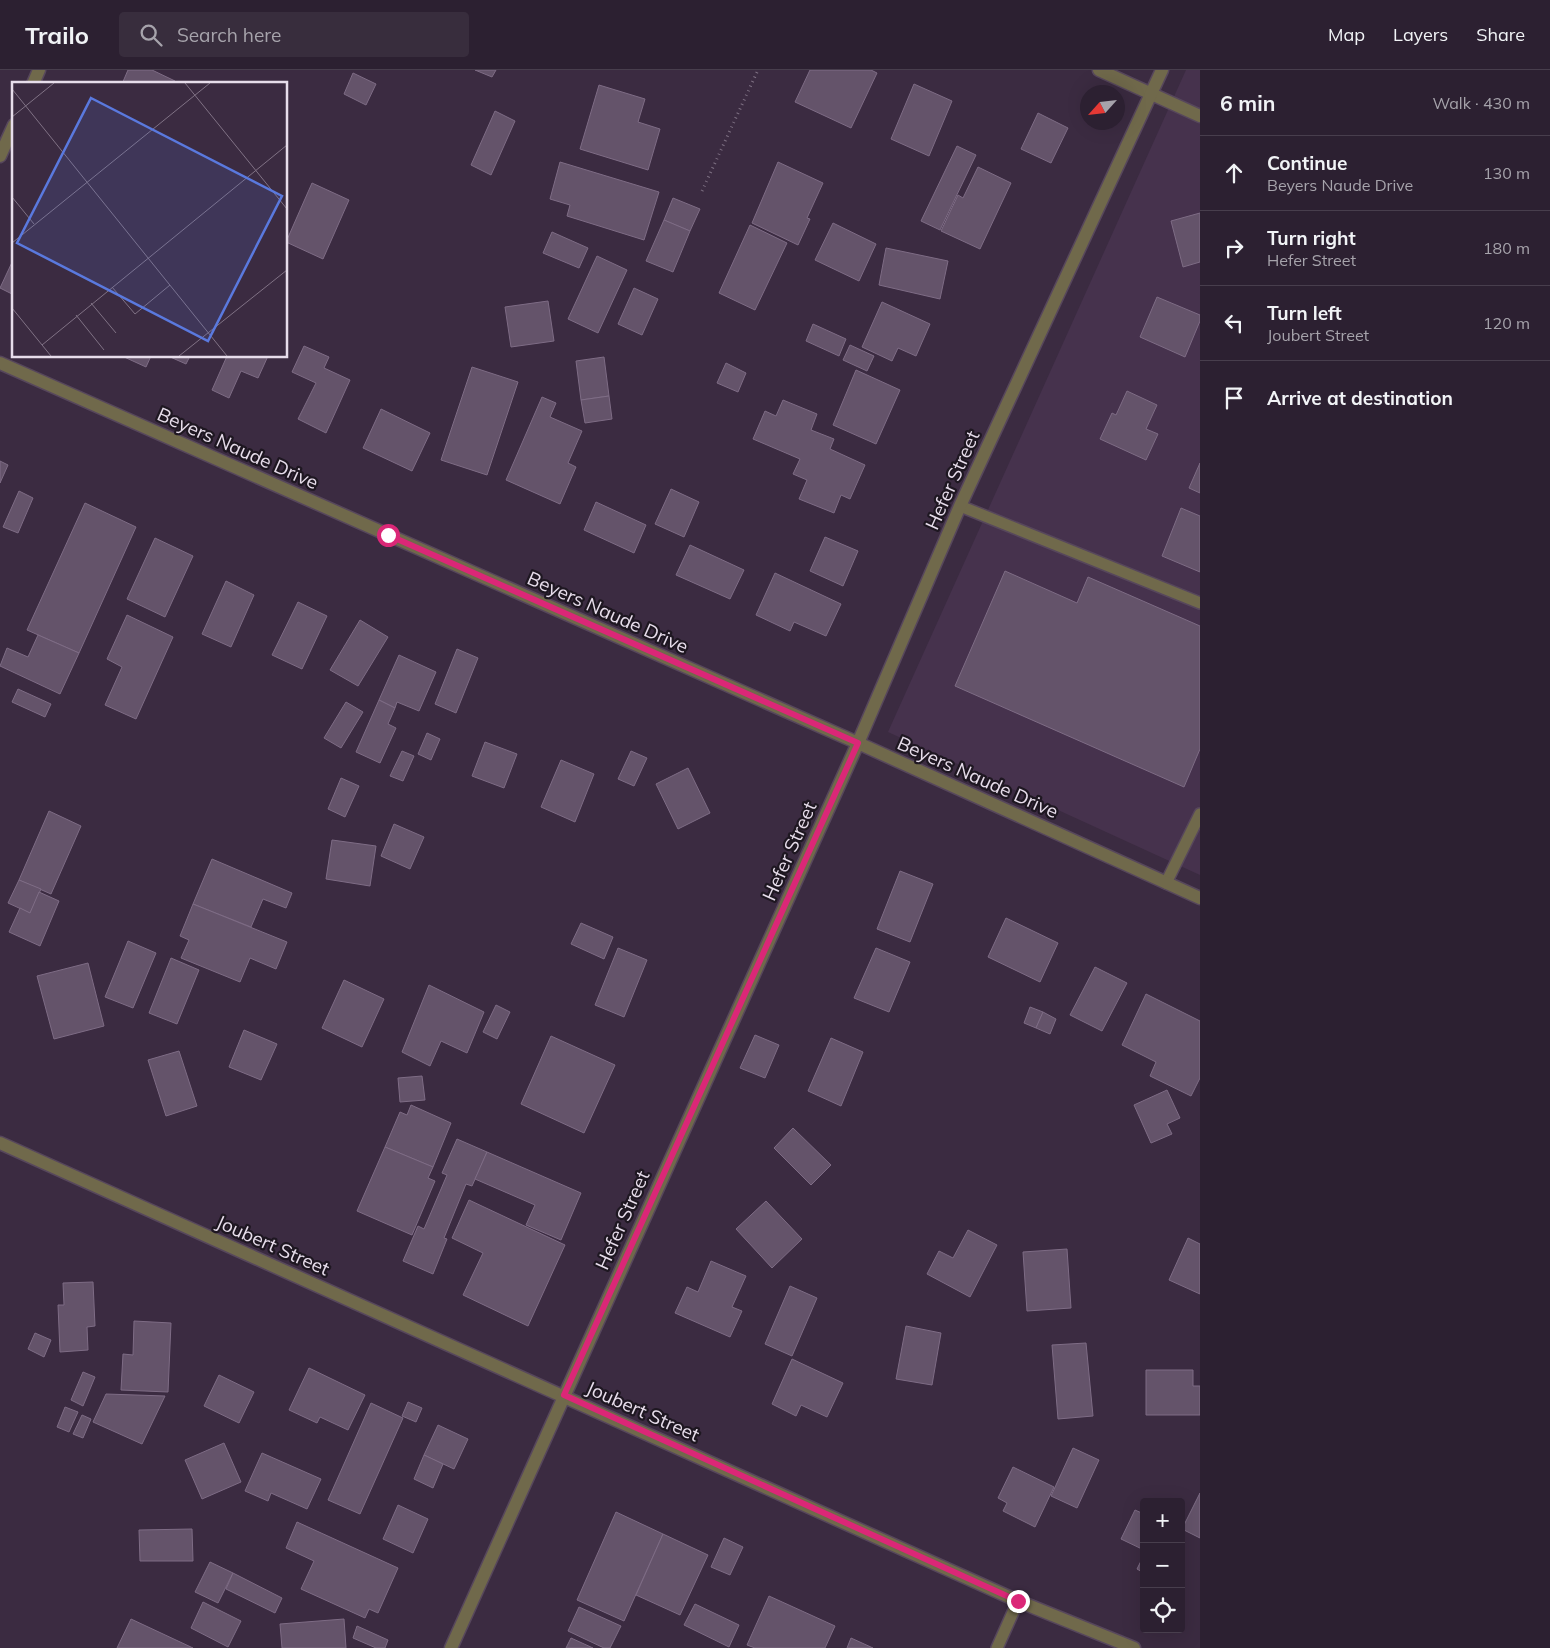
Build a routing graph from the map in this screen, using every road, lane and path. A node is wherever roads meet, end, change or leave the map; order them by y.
1 (39, 70) edge
2 (758, 70) edge
3 (1099, 70) edge
4 (1162, 70) edge
5 (34, 82) edge
6 (1152, 94) junction
7 (1200, 116) edge
8 (12, 129) edge
9 (0, 156) edge
10 (702, 191) dead end
11 (0, 363) edge
12 (960, 506) junction
13 (1200, 602) edge
14 (858, 743) junction
15 (1200, 814) edge
16 (1166, 883) junction
17 (1200, 898) edge
18 (0, 1143) edge
19 (564, 1395) junction
20 (1018, 1601) junction
21 (451, 1648) edge
22 (997, 1648) edge
23 (1134, 1648) edge

1 - 5 street
2 - 10 path
3 - 6 street
4 - 6 street, Hefer Street
6 - 7 street
6 - 12 street, Hefer Street
8 - 9 street
11 - 14 street, Beyers Naude Drive
12 - 13 lane
12 - 14 street, Hefer Street
14 - 16 street, Beyers Naude Drive
14 - 19 street, Hefer Street
15 - 16 lane
16 - 17 street, Beyers Naude Drive
18 - 19 street, Joubert Street
19 - 20 street, Joubert Street
19 - 21 street, Hefer Street
20 - 22 lane
20 - 23 street, Joubert Street

